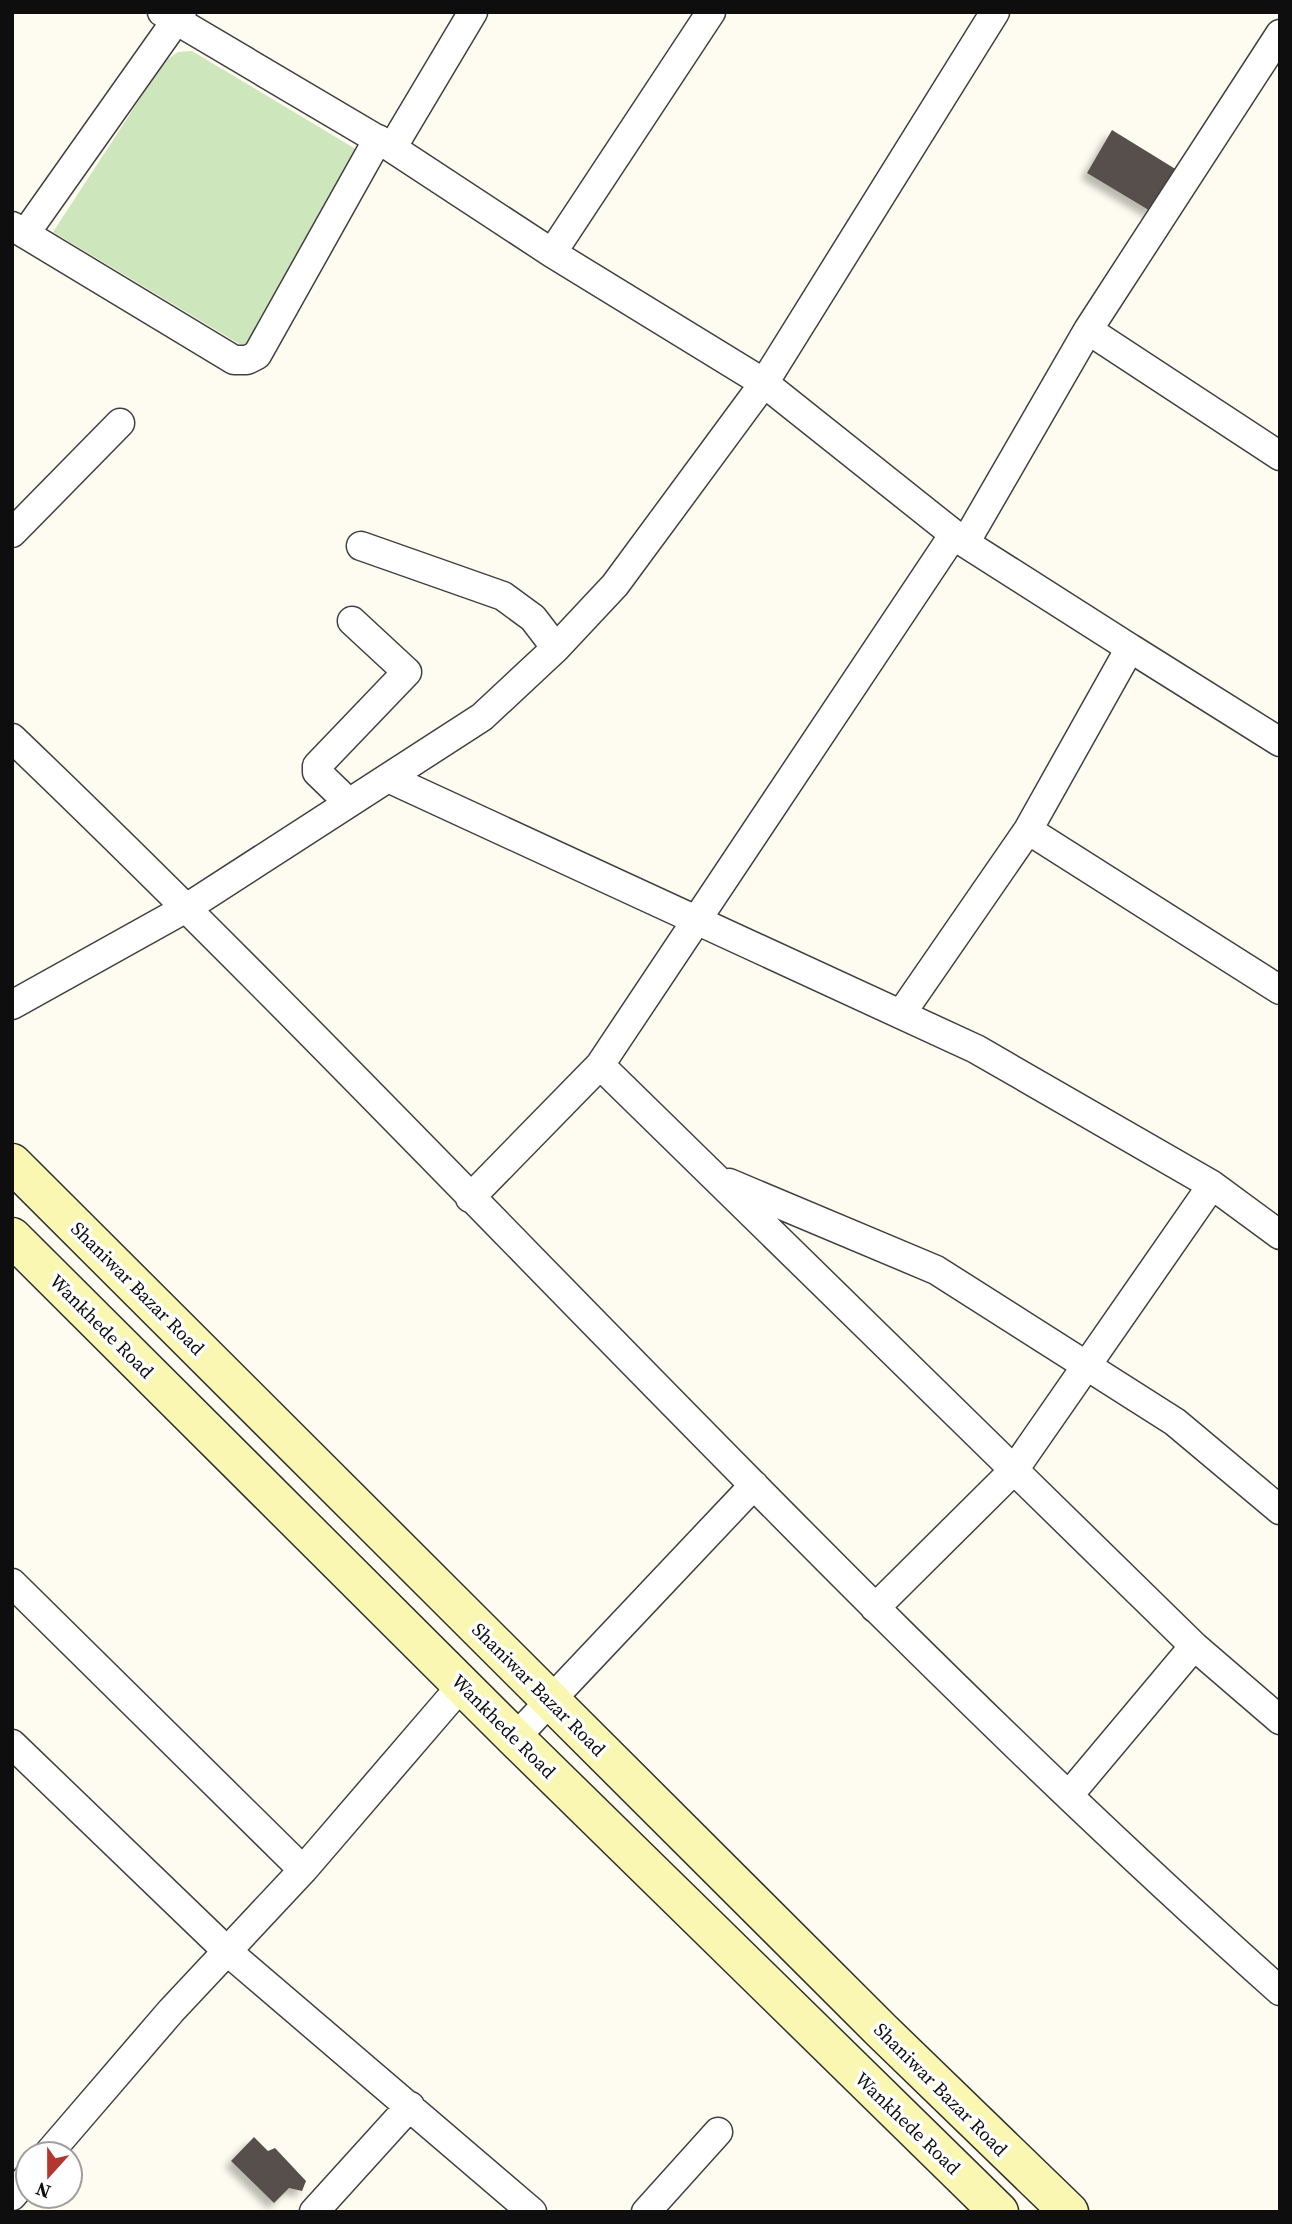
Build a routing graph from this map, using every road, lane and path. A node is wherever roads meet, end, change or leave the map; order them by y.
1 (473, 12) edge
2 (711, 12) edge
3 (990, 14) edge
4 (173, 15) edge
5 (1280, 34) edge
6 (385, 144) junction
7 (19, 230) edge
8 (552, 253) junction
9 (1088, 330) junction
10 (764, 383) junction
11 (120, 423) dead end
12 (1278, 452) edge
13 (12, 533) edge
14 (960, 539) junction
15 (361, 546) dead end
16 (352, 621) dead end
17 (556, 648) junction
18 (1130, 648) junction
19 (12, 738) edge
20 (1280, 742) edge
21 (388, 778) junction
22 (349, 803) junction
23 (1028, 830) junction
24 (188, 907) junction
25 (696, 919) junction
26 (1280, 990) edge
27 (12, 1005) edge
28 (901, 1014) junction
29 (600, 1065) junction
30 (12, 1163) edge
31 (714, 1177) junction
32 (1212, 1185) junction
33 (470, 1198) junction
34 (1280, 1235) edge
35 (12, 1237) edge
36 (1088, 1366) junction
37 (1014, 1470) junction
38 (754, 1485) junction
39 (1280, 1510) edge
40 (12, 1583) edge
41 (875, 1608) junction
42 (1194, 1646) junction
43 (462, 1685) junction
44 (552, 1702) junction
45 (1280, 1720) edge
46 (515, 1738) junction
47 (12, 1744) edge
48 (1069, 1795) junction
49 (303, 1870) junction
50 (227, 1951) junction
51 (1280, 1991) edge
52 (410, 2106) junction
53 (718, 2132) dead end
54 (60, 2140) edge
55 (1033, 2178) junction
56 (314, 2212) edge
57 (532, 2212) edge
58 (646, 2212) edge
59 (1000, 2212) edge
60 (1069, 2212) edge

1 - 6 street
2 - 8 street
3 - 10 street
4 - 6 street
4 - 7 street
5 - 9 street
6 - 7 street
6 - 8 street
8 - 10 street
9 - 12 street
9 - 14 street
10 - 14 street
10 - 17 street
11 - 13 street
14 - 18 street
14 - 25 street
15 - 17 street
16 - 22 street
17 - 21 street
18 - 20 street
18 - 23 street
19 - 24 street
21 - 22 street
21 - 25 street
22 - 24 street
23 - 26 street
23 - 28 street
24 - 27 street
24 - 33 street
25 - 28 street
25 - 29 street
28 - 32 street
29 - 31 street
29 - 33 street
30 - 44 main road, Shaniwar Bazar Road
31 - 36 street
31 - 37 street
32 - 34 street
32 - 36 street
33 - 38 street
35 - 43 main road, Wankhede Road
36 - 37 street
36 - 39 street
37 - 41 street
37 - 42 street
38 - 41 street
38 - 44 street
40 - 49 street
41 - 48 street
42 - 45 street
42 - 48 street
43 - 46 main road, Wankhede Road
43 - 49 street
44 - 46 street
44 - 55 main road, Shaniwar Bazar Road
46 - 59 main road, Wankhede Road
47 - 50 street
48 - 51 street
49 - 50 street
50 - 52 street
50 - 54 street
52 - 56 street
52 - 57 street
53 - 58 street
55 - 59 main road
55 - 60 main road, Shaniwar Bazar Road

